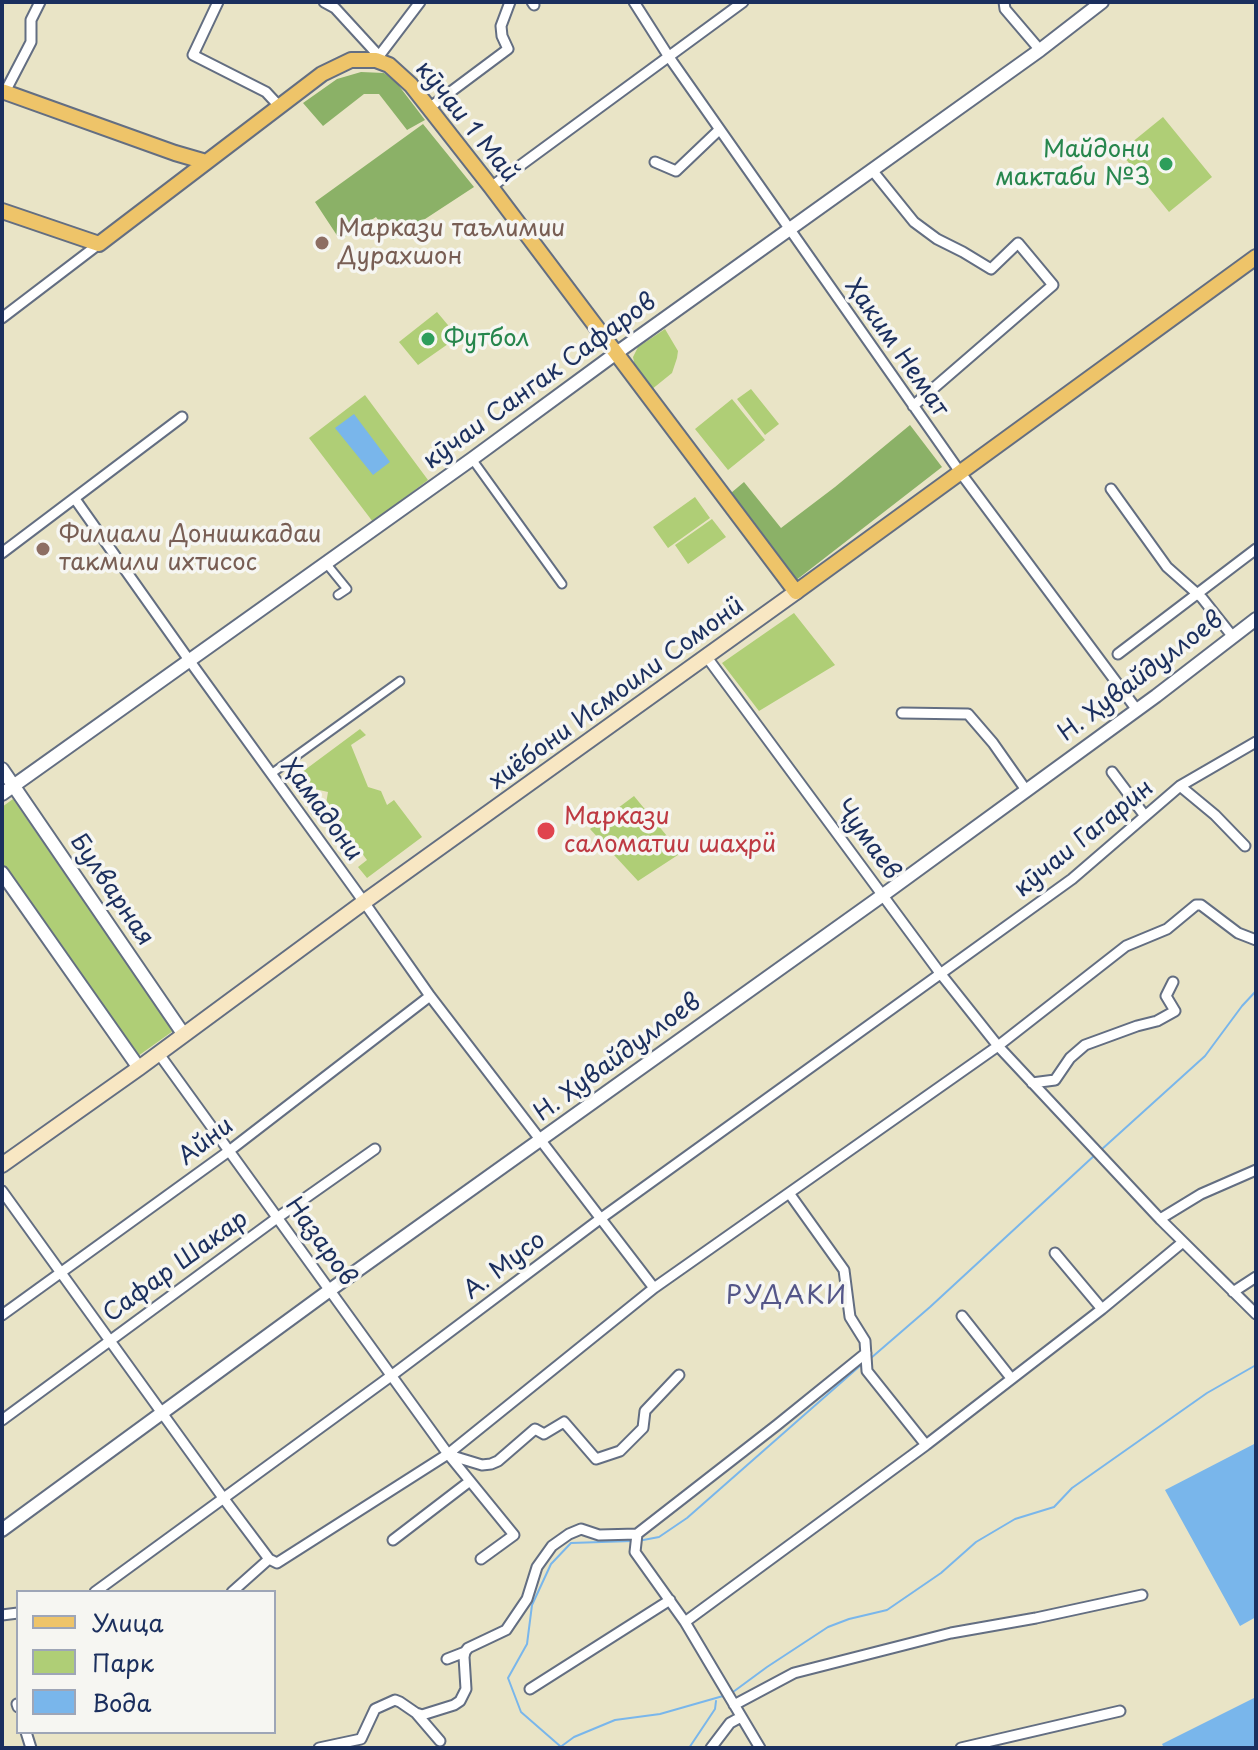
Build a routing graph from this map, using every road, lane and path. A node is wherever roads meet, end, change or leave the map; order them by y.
1 (40, 2) edge
2 (218, 2) edge
3 (324, 2) edge
4 (420, 2) edge
5 (510, 2) edge
6 (634, 2) edge
7 (743, 2) edge
8 (1004, 2) edge
9 (1102, 2) edge
10 (1040, 50) junction
11 (669, 57) junction
12 (378, 58) junction
13 (4, 92) edge
14 (279, 106) junction
15 (429, 108) junction
16 (719, 130) junction
17 (206, 162) junction
18 (655, 162) dead end
19 (872, 170) junction
20 (491, 187) junction
21 (2, 211) edge
22 (789, 230) junction
23 (99, 244) junction
24 (1256, 257) edge
25 (2, 318) edge
26 (615, 354) junction
27 (913, 406) junction
28 (182, 417) dead end
29 (472, 459) junction
30 (960, 472) junction
31 (1111, 489) dead end
32 (75, 499) junction
33 (1256, 549) edge
34 (2, 553) edge
35 (325, 562) junction
36 (562, 584) dead end
37 (796, 592) junction
38 (1197, 593) junction
39 (338, 595) dead end
40 (1256, 619) edge
41 (1233, 637) junction
42 (1118, 654) dead end
43 (706, 656) junction
44 (189, 660) junction
45 (400, 681) dead end
46 (1137, 710) junction
47 (902, 713) dead end
48 (1256, 742) edge
49 (2, 769) edge
50 (1112, 772) dead end
51 (271, 774) junction
52 (14, 786) junction
53 (1180, 786) junction
54 (1026, 790) junction
55 (2, 794) edge
56 (1145, 816) junction
57 (1245, 846) dead end
58 (2, 873) edge
59 (883, 895) junction
60 (364, 902) junction
61 (1256, 940) edge
62 (940, 973) junction
63 (1173, 982) dead end
64 (430, 996) junction
65 (184, 1035) junction
66 (998, 1046) junction
67 (159, 1054) junction
68 (139, 1068) junction
69 (1032, 1083) junction
70 (539, 1141) junction
71 (375, 1149) dead end
72 (229, 1151) junction
73 (2, 1165) edge
74 (1256, 1170) edge
75 (2, 1191) edge
76 (789, 1193) junction
77 (277, 1218) junction
78 (600, 1219) junction
79 (1160, 1219) junction
80 (1183, 1242) junction
81 (1055, 1253) dead end
82 (61, 1273) junction
83 (1256, 1277) edge
84 (654, 1288) junction
85 (330, 1290) junction
86 (1233, 1292) junction
87 (1102, 1309) junction
88 (1256, 1314) edge
89 (2, 1315) edge
90 (962, 1316) dead end
91 (109, 1342) junction
92 (866, 1353) junction
93 (679, 1375) dead end
94 (391, 1376) junction
95 (1011, 1378) junction
96 (163, 1412) junction
97 (2, 1420) edge
98 (926, 1445) junction
99 (449, 1454) junction
100 (470, 1481) junction
101 (224, 1499) junction
102 (2, 1530) edge
103 (637, 1534) junction
104 (393, 1540) dead end
105 (269, 1559) junction
106 (481, 1559) dead end
107 (98, 1590) edge
108 (234, 1590) edge
109 (1142, 1595) dead end
110 (670, 1600) junction
111 (685, 1622) junction
112 (465, 1652) junction
113 (447, 1659) dead end
114 (530, 1689) dead end
115 (732, 1701) junction
116 (1120, 1711) dead end
117 (416, 1713) junction
118 (741, 1717) junction
119 (440, 1741) dead end
120 (319, 1748) edge
121 (711, 1748) edge
122 (760, 1748) edge
123 (961, 1748) edge

1 - 13 street
2 - 14 street
3 - 12 street
4 - 12 street
5 - 15 street
6 - 11 street, Ҳаким Немат
7 - 11 street
8 - 10 street
9 - 10 street, кӯчаи Сангак Сафаров
10 - 19 street, кӯчаи Сангак Сафаров
11 - 16 street, Ҳаким Немат
11 - 20 street
12 - 14 main road, кӯчаи 1 Май
12 - 15 main road, кӯчаи 1 Май
13 - 17 main road
14 - 17 main road, кӯчаи 1 Май
15 - 20 main road, кӯчаи 1 Май
16 - 18 street
16 - 22 street, Ҳаким Немат
17 - 23 main road, кӯчаи 1 Май
19 - 22 street, кӯчаи Сангак Сафаров
19 - 27 street
20 - 26 main road, кӯчаи 1 Май
21 - 23 main road
22 - 26 street, кӯчаи Сангак Сафаров
22 - 27 street, Ҳаким Немат
23 - 25 street
24 - 30 main road, хиёбони Исмоили Сомонӣ
26 - 29 street, кӯчаи Сангак Сафаров
26 - 37 main road, кӯчаи 1 Май
27 - 30 street, Ҳаким Немат
28 - 32 street
29 - 35 street, кӯчаи Сангак Сафаров
29 - 36 street
30 - 37 main road, хиёбони Исмоили Сомонӣ
30 - 46 street, Ҳаким Немат
31 - 38 street
32 - 34 street
32 - 44 street, Ҳамадони
33 - 38 street
35 - 39 street
35 - 44 street, кӯчаи Сангак Сафаров
37 - 43 main road, хиёбони Исмоили Сомонӣ
38 - 41 street
38 - 42 street
40 - 41 street, Н. Ҳувайдуллоев
41 - 46 street, Н. Ҳувайдуллоев
43 - 59 street, Ҷумаев
43 - 60 main road, хиёбони Исмоили Сомонӣ
44 - 51 street, Ҳамадони
44 - 52 street, кӯчаи Сангак Сафаров
45 - 51 street
46 - 54 street, Н. Ҳувайдуллоев
47 - 54 street
48 - 53 street, кӯчаи Гагарин
49 - 52 street, Булварная
50 - 56 street
51 - 60 street, Ҳамадони
52 - 55 street, кӯчаи Сангак Сафаров
52 - 65 street, Булварная
53 - 56 street, кӯчаи Гагарин
53 - 57 street
54 - 59 street, Н. Ҳувайдуллоев
56 - 62 street, кӯчаи Гагарин
58 - 68 street
59 - 62 street, Ҷумаев
59 - 70 street, Н. Ҳувайдуллоев
60 - 64 street, Ҳамадони
60 - 65 main road, хиёбони Исмоили Сомонӣ
61 - 66 street
62 - 66 street, Ҷумаев
62 - 78 street, А. Мусо
63 - 69 street
64 - 70 street, Ҳамадони
64 - 72 street, Айни
65 - 67 main road, хиёбони Исмоили Сомонӣ
66 - 69 street, Ҷумаев
66 - 76 street
67 - 68 main road, хиёбони Исмоили Сомонӣ
67 - 72 street, Назаров
68 - 73 main road, хиёбони Исмоили Сомонӣ
69 - 79 street, Ҷумаев
70 - 78 street, Ҳамадони
70 - 85 street, Н. Ҳувайдуллоев
71 - 77 street, Сафар Шакар
72 - 77 street, Назаров
72 - 82 street, Айни
74 - 79 street
75 - 82 street
76 - 84 street
76 - 92 street
77 - 85 street, Назаров
77 - 91 street, Сафар Шакар
78 - 84 street, Ҳамадони
78 - 94 street, А. Мусо
79 - 80 street, Ҷумаев
80 - 86 street, Ҷумаев
80 - 87 street
81 - 87 street
82 - 89 street, Айни
82 - 91 street
83 - 86 street
84 - 99 street
85 - 94 street, Назаров
85 - 96 street, Н. Ҳувайдуллоев
86 - 88 street, Ҷумаев
87 - 95 street
90 - 95 street
91 - 96 street
91 - 97 street, Сафар Шакар
92 - 98 street
92 - 103 street
93 - 99 street
94 - 99 street, Назаров
94 - 101 street, А. Мусо
95 - 98 street
96 - 101 street
96 - 102 street, Н. Ҳувайдуллоев
98 - 111 street
99 - 100 street, Назаров
99 - 105 street
100 - 104 street
100 - 106 street, Назаров
101 - 105 street
101 - 107 street, А. Мусо
103 - 110 street
103 - 112 street
105 - 108 street
109 - 115 street
110 - 111 street
110 - 114 street
111 - 115 street
112 - 113 street
112 - 117 street
115 - 118 street
116 - 123 street
117 - 119 street
117 - 120 street
118 - 121 street
118 - 122 street

